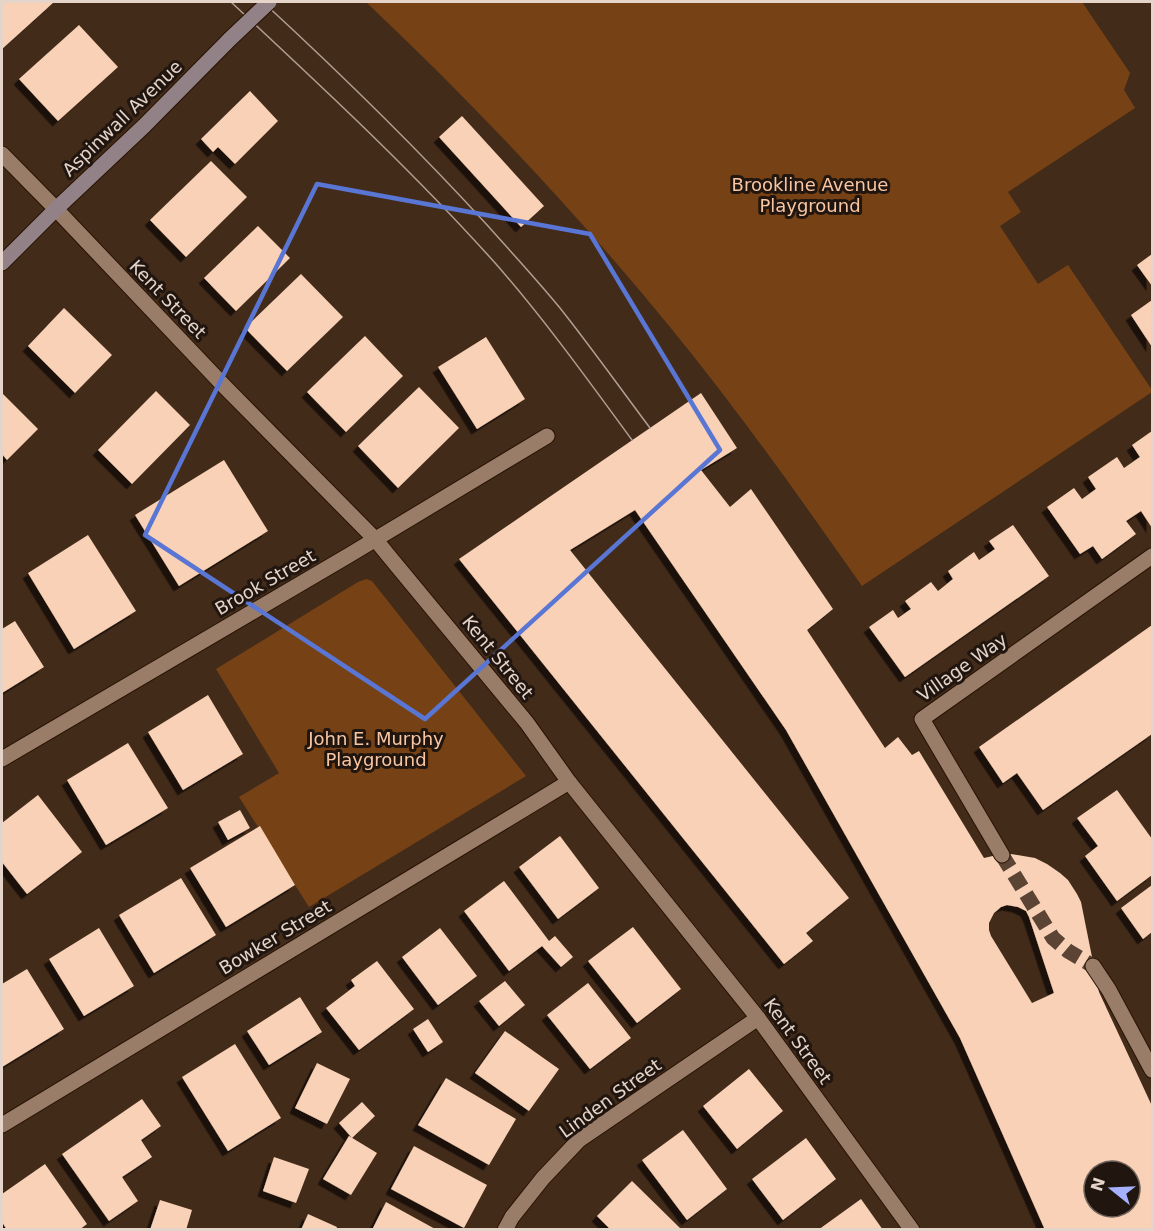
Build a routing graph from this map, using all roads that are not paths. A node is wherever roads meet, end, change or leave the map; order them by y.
1 (269, 2) edge
2 (2, 154) edge
3 (56, 209) junction
4 (2, 263) edge
5 (547, 436) dead end
6 (375, 539) junction
7 (1152, 556) edge
8 (2, 759) edge
9 (569, 782) junction
10 (1002, 855) tunnel mouth
11 (1093, 966) tunnel mouth
12 (758, 1018) junction
13 (1152, 1070) edge
14 (2, 1125) edge
15 (505, 1230) edge
16 (912, 1230) edge

1 - 3 main road, Aspinwall Avenue, bridge
2 - 3 street, Kent Street
3 - 4 main road, Aspinwall Avenue
3 - 6 street, Kent Street
5 - 6 street, Brook Street
6 - 8 street, Brook Street
6 - 9 street, Kent Street
7 - 10 street, Village Way
9 - 12 street, Kent Street
9 - 14 street, Bowker Street
11 - 13 street
12 - 15 street, Linden Street
12 - 16 street, Kent Street

